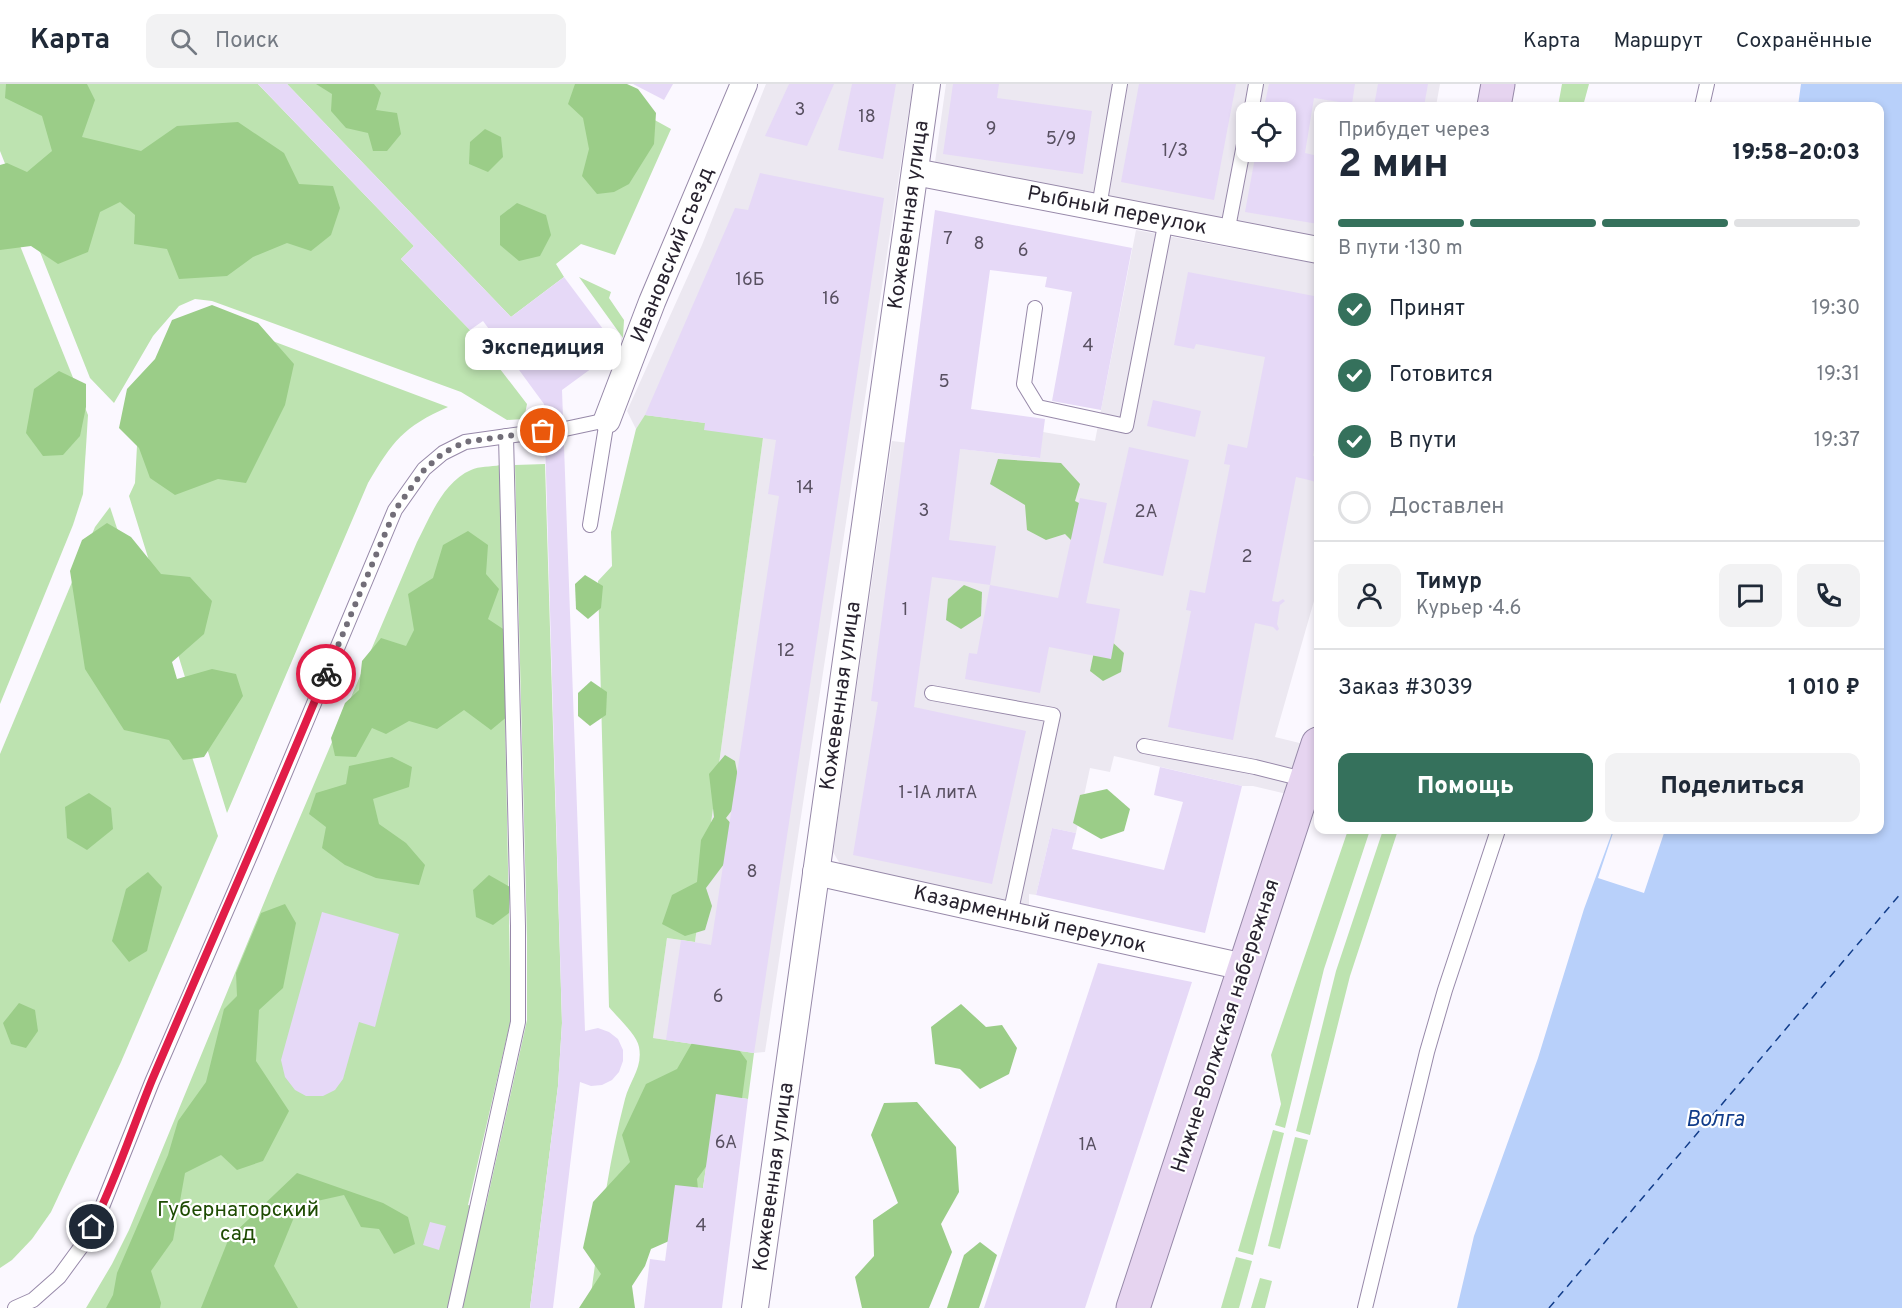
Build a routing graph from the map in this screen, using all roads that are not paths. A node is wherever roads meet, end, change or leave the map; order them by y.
1 (744, 84) edge
2 (927, 84) edge
3 (1120, 84) edge
4 (1256, 84) edge
5 (1498, 84) edge
6 (1707, 84) edge
7 (1253, 102) edge
8 (1495, 102) edge
9 (1703, 102) edge
10 (1241, 162) edge
11 (915, 172) junction
12 (1099, 207) junction
13 (1166, 220) junction
14 (1227, 233) junction
15 (1314, 249) edge
16 (1035, 308) dead end
17 (608, 420) junction
18 (565, 429) dead end
19 (543, 431) dead end
20 (506, 436) junction
21 (590, 525) dead end
22 (932, 693) dead end
23 (1144, 746) dead end
24 (1314, 757) edge
25 (1307, 780) junction
26 (1497, 834) edge
27 (816, 872) junction
28 (1010, 915) junction
29 (1244, 967) junction
30 (15, 1308) edge
31 (455, 1308) edge
32 (755, 1308) edge
33 (1133, 1308) edge
34 (1365, 1308) edge

1 - 17 street, Ивановский съезд
2 - 11 street, Кожевенная улица
3 - 12 lane
4 - 7 lane
5 - 8 main road
6 - 9 lane
10 - 14 lane
11 - 12 street, Рыбный переулок
11 - 27 street, Кожевенная улица
12 - 13 street, Рыбный переулок
13 - 14 street, Рыбный переулок
13 - 16 lane
14 - 15 street, Рыбный переулок
17 - 18 lane
17 - 21 lane
19 - 20 lane
20 - 30 lane
20 - 31 lane
22 - 28 lane
23 - 25 lane
24 - 25 main road, Нижне-Волжская набережная
25 - 29 main road, Нижне-Волжская набережная
26 - 34 lane
27 - 28 street, Казарменный переулок
27 - 32 street, Кожевенная улица
28 - 29 street, Казарменный переулок
29 - 33 main road, Нижне-Волжская набережная

